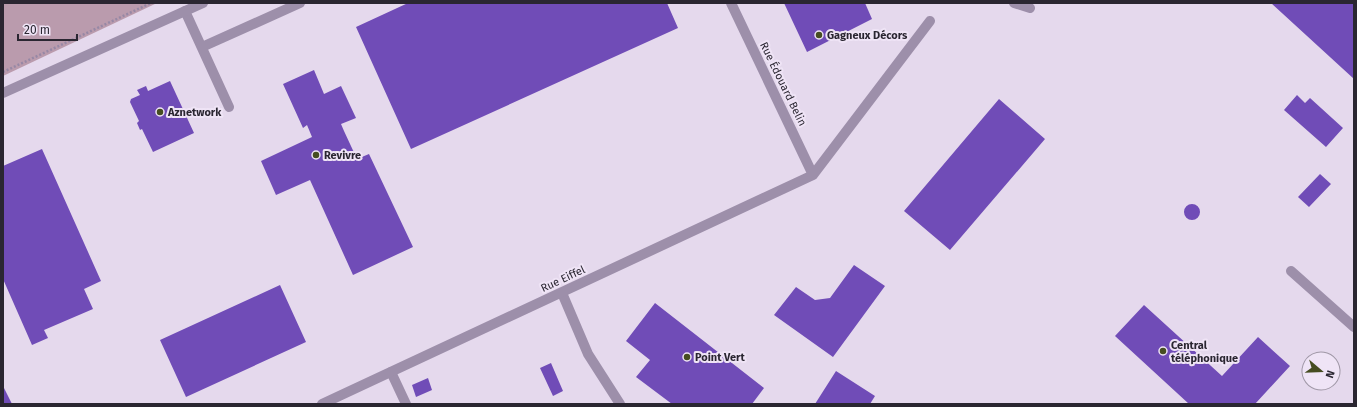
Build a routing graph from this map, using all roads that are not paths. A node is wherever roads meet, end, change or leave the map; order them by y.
1 (203, 3) edge
2 (300, 3) edge
3 (731, 3) edge
4 (1014, 3) edge
5 (1030, 8) dead end
6 (185, 11) junction
7 (930, 21) dead end
8 (202, 47) junction
9 (3, 94) edge
10 (229, 107) dead end
11 (814, 175) junction
12 (1291, 271) dead end
13 (562, 293) junction
14 (1354, 328) edge
15 (391, 372) junction
16 (322, 404) edge
17 (406, 404) edge
18 (620, 404) edge

1 - 6 street
2 - 8 street
3 - 11 street, Rue Édouard Belin
4 - 5 street
6 - 8 street
6 - 9 street
7 - 11 street
8 - 10 street
11 - 13 street, Rue Eiffel
12 - 14 street
13 - 15 street, Rue Eiffel
13 - 18 street
15 - 16 street, Rue Eiffel
15 - 17 street

